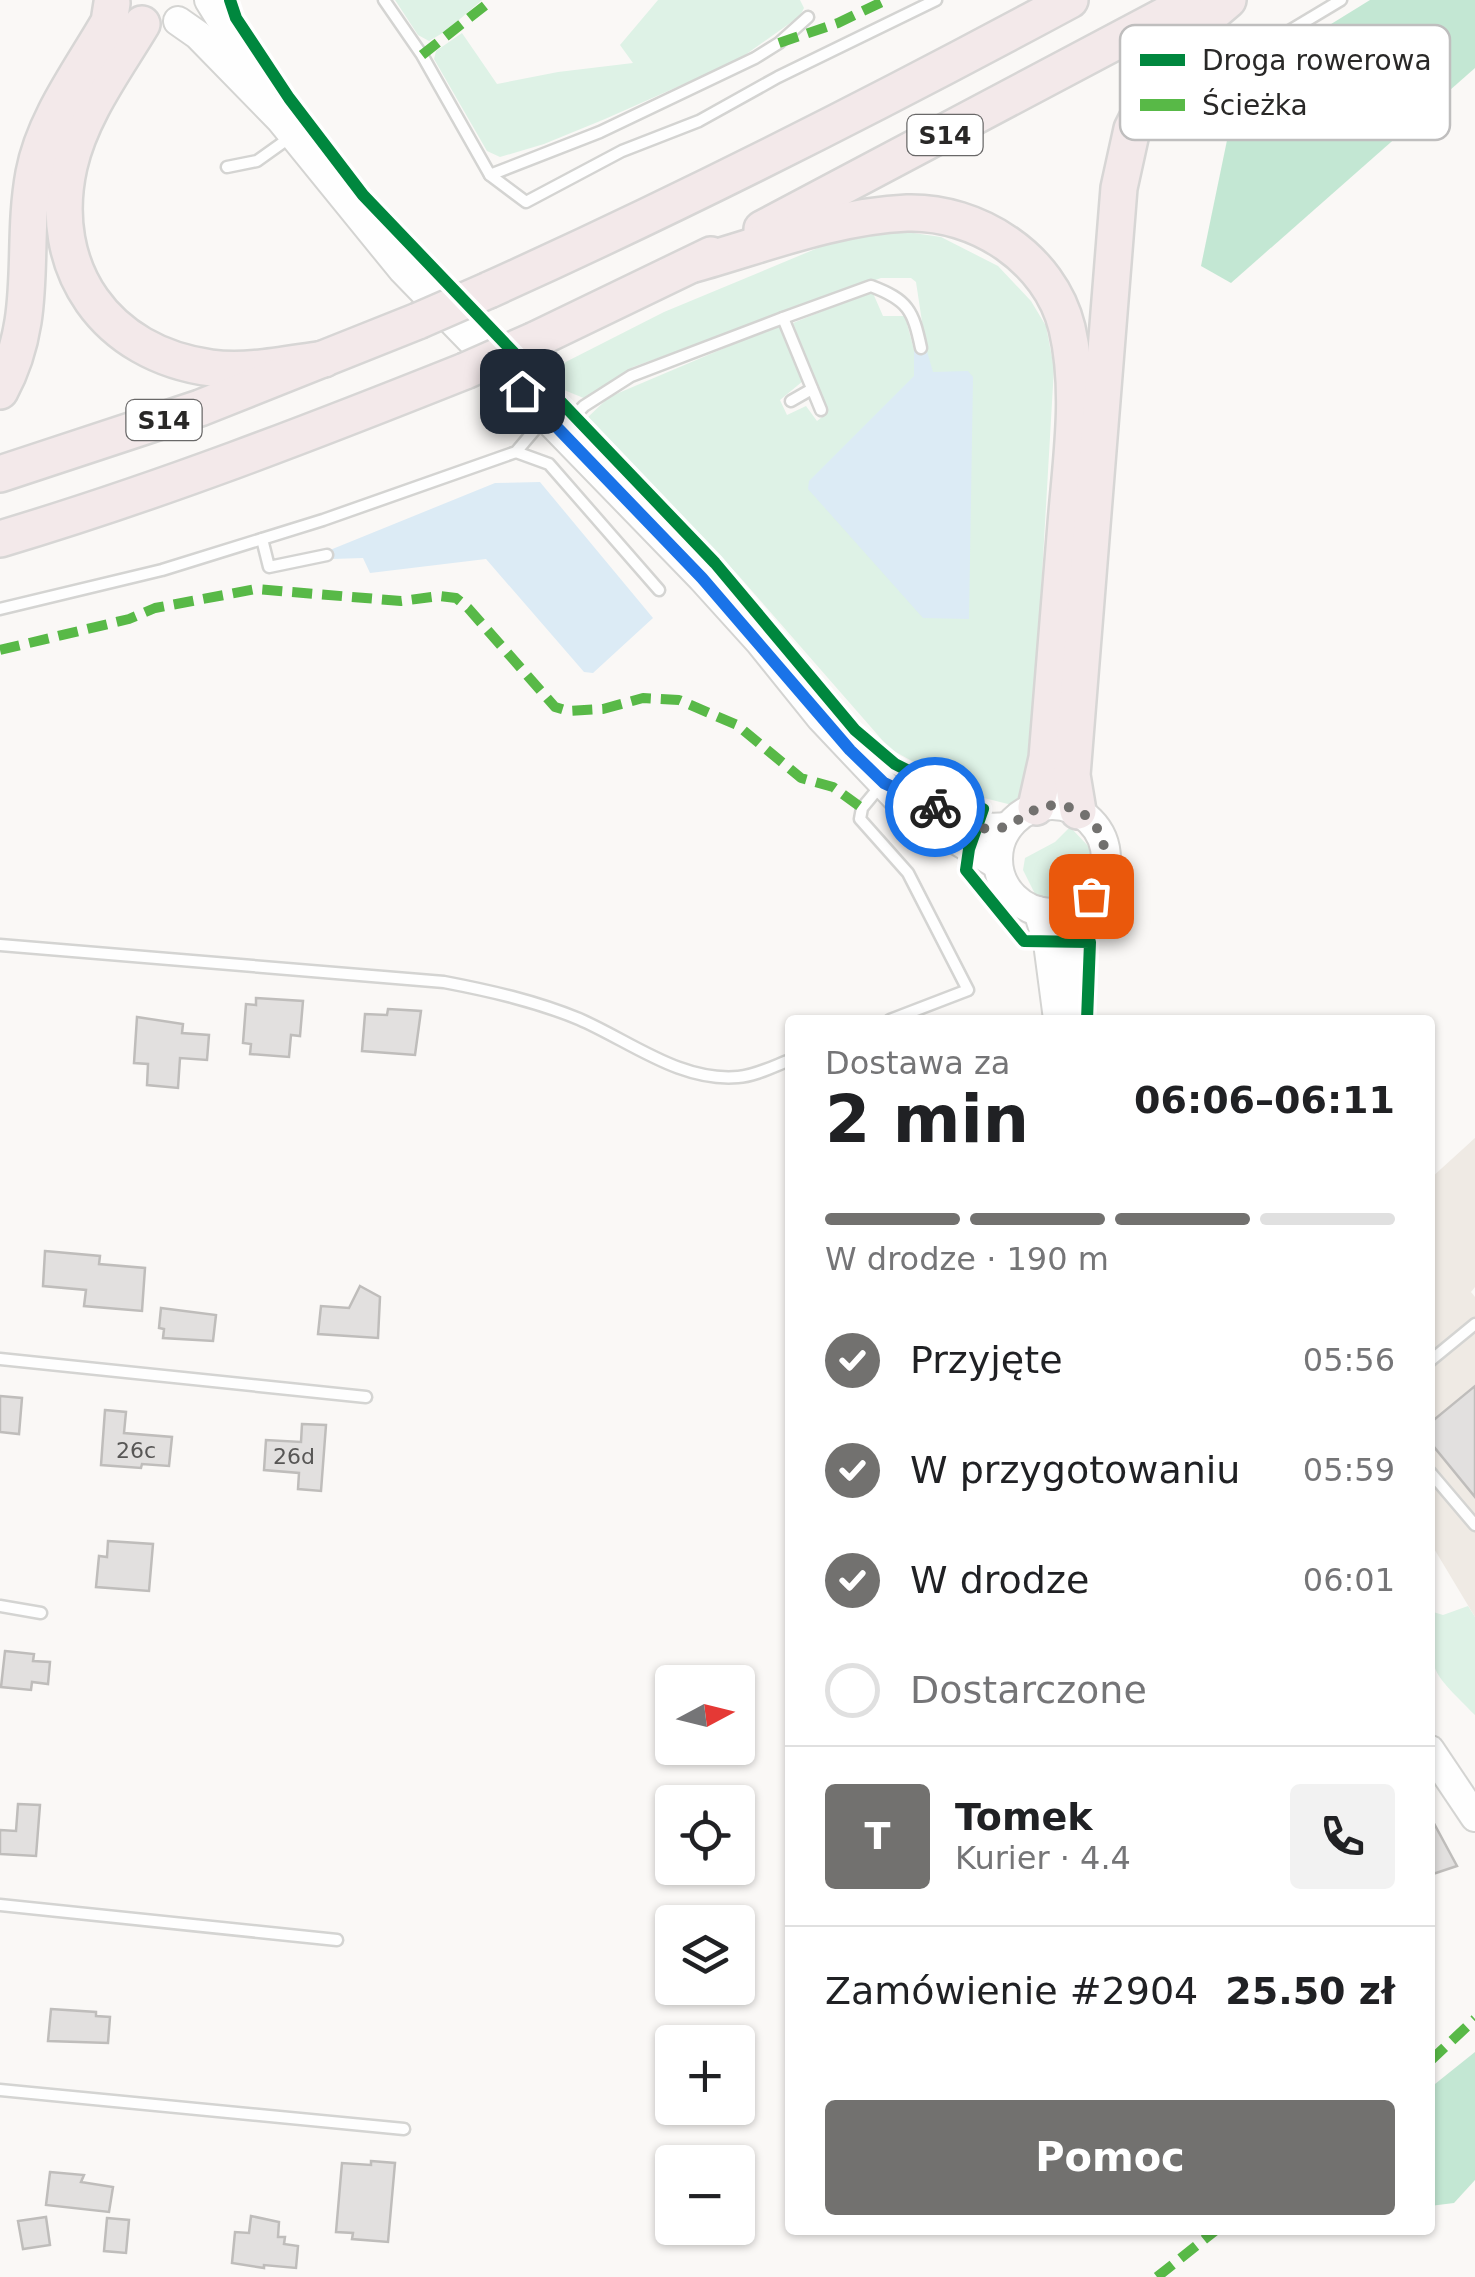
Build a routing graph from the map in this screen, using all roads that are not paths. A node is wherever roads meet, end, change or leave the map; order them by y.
1 (205, 0) edge
2 (384, 0) edge
3 (936, 0) edge
4 (1070, 0) edge
5 (1194, 0) edge
6 (1228, 0) edge
7 (1341, 0) edge
8 (111, 1) edge
9 (808, 17) dead end
10 (178, 21) junction
11 (142, 24) junction
12 (1148, 25) edge
13 (1199, 25) edge
14 (1299, 25) edge
15 (1120, 40) edge
16 (287, 128) junction
17 (1130, 140) edge
18 (227, 167) dead end
19 (490, 175) junction
20 (694, 264) junction
21 (783, 318) junction
22 (921, 348) dead end
23 (324, 359) junction
24 (812, 390) junction
25 (0, 391) edge
26 (791, 401) dead end
27 (820, 410) dead end
28 (554, 422) junction
29 (516, 452) junction
30 (0, 474) edge
31 (0, 539) edge
32 (262, 539) junction
33 (327, 554) dead end
34 (660, 590) dead end
35 (0, 609) edge
36 (884, 783) junction
37 (1078, 811) junction
38 (1023, 816) junction
39 (998, 865) junction
40 (1075, 908) junction
41 (1038, 911) junction
42 (0, 946) edge
43 (903, 1015) edge
44 (1057, 1015) edge
45 (1074, 1015) edge
46 (785, 1062) edge
47 (1475, 1324) edge
48 (1435, 1357) edge
49 (0, 1360) edge
50 (366, 1397) dead end
51 (1435, 1478) edge
52 (1475, 1525) edge
53 (0, 1606) edge
54 (41, 1613) dead end
55 (1435, 1757) edge
56 (1475, 1817) edge
57 (0, 1905) edge
58 (338, 1940) dead end
59 (0, 2090) edge
60 (404, 2129) dead end

1 - 10 main road
1 - 16 main road
2 - 19 lane
3 - 19 lane
4 - 23 highway, S14, bridge
5 - 12 highway, S14
6 - 13 highway
7 - 14 lane
8 - 11 main road
8 - 25 highway
9 - 19 lane
10 - 11 main road
10 - 16 main road
11 - 23 highway
15 - 20 highway, S14
16 - 18 lane
16 - 28 main road
17 - 37 highway
20 - 31 highway, S14, bridge
20 - 38 highway
21 - 22 lane
21 - 24 lane
21 - 28 lane
23 - 30 highway, S14
24 - 26 lane
24 - 27 lane
28 - 29 lane
28 - 36 main road
29 - 32 lane
29 - 34 lane
32 - 33 lane
32 - 35 lane
36 - 38 main road
36 - 39 main road
36 - 43 lane
37 - 38 main road
37 - 40 main road
38 - 39 main road
39 - 41 main road
40 - 41 main road
40 - 45 main road
41 - 44 main road
42 - 46 lane
47 - 48 lane
49 - 50 lane
51 - 52 lane
53 - 54 lane
55 - 56 main road
57 - 58 lane
59 - 60 lane

